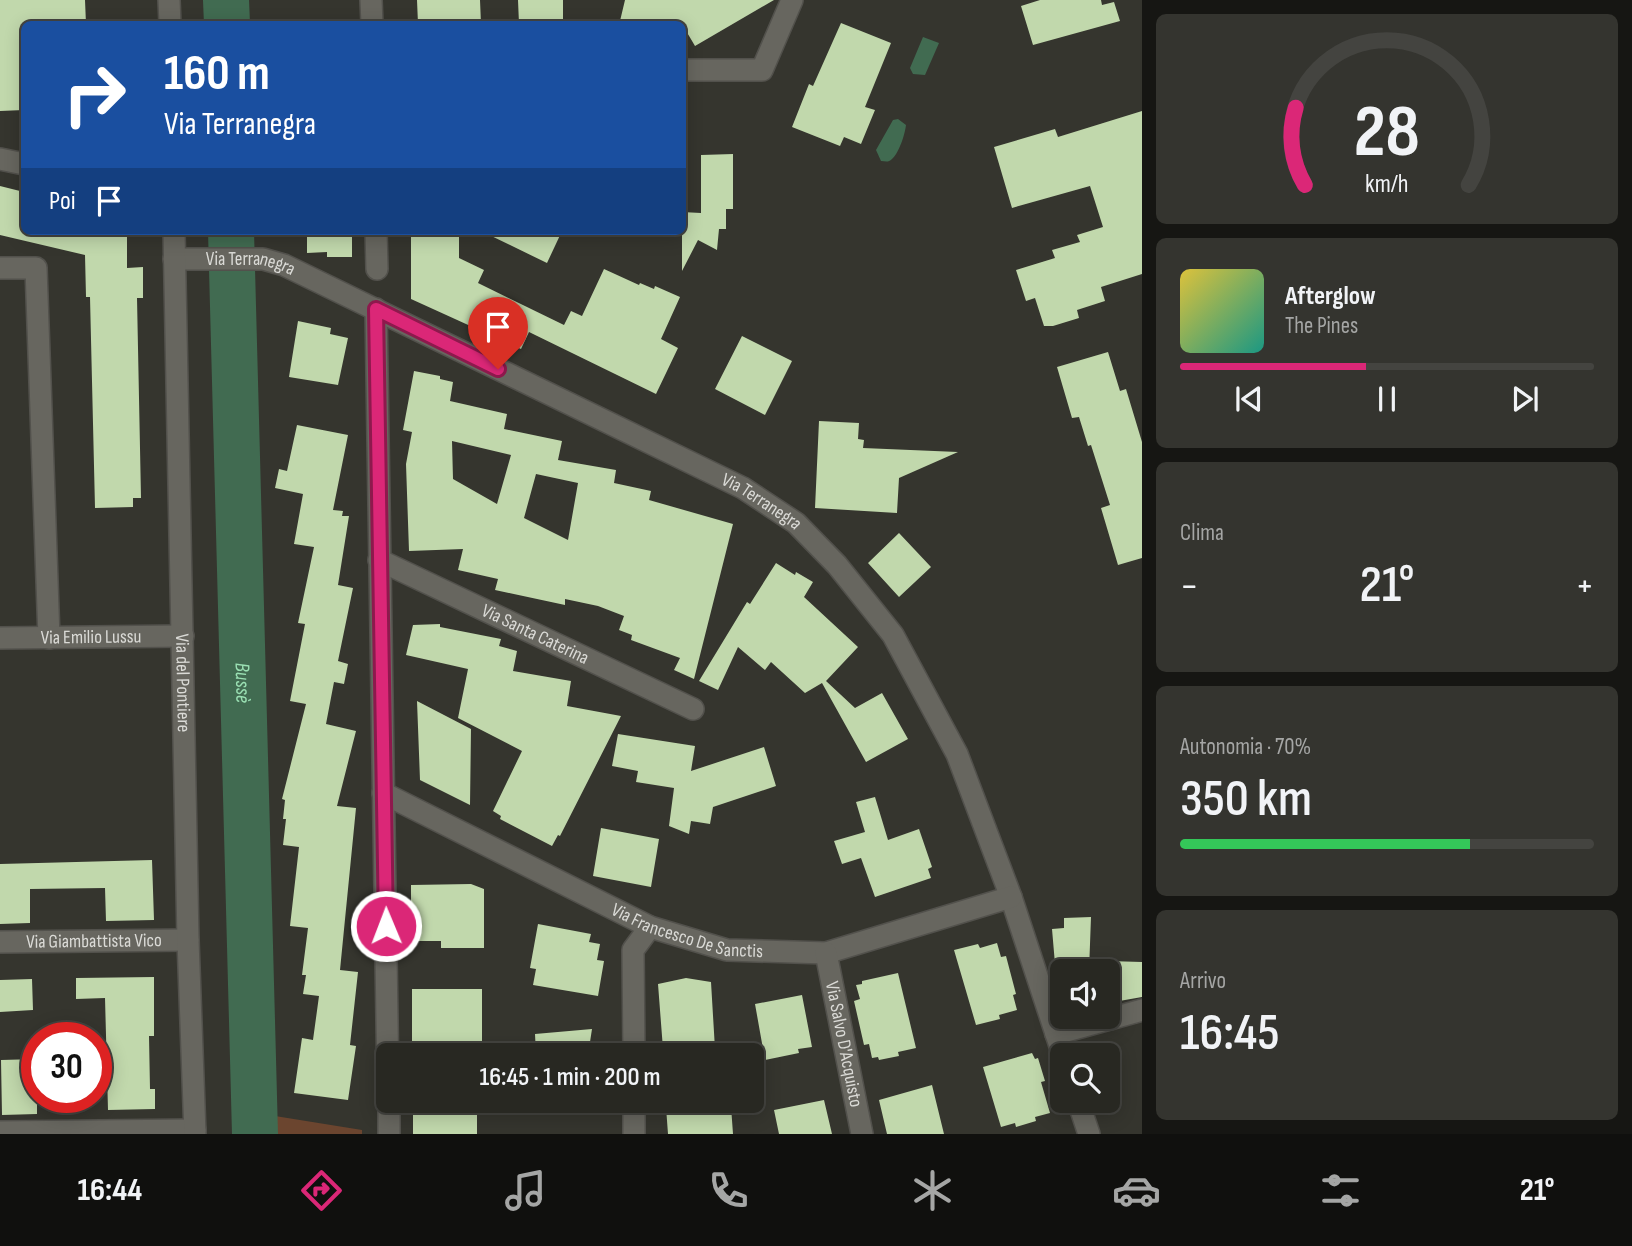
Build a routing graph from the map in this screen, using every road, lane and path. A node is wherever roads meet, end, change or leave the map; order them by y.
1 (169, 0) edge
2 (371, 0) edge
3 (792, 0) edge
4 (170, 21) edge
5 (372, 21) edge
6 (686, 70) edge
7 (0, 159) edge
8 (21, 163) edge
9 (174, 235) edge
10 (376, 235) edge
11 (174, 259) junction
12 (0, 268) edge
13 (377, 269) dead end
14 (376, 309) junction
15 (379, 560) junction
16 (183, 636) junction
17 (0, 638) edge
18 (49, 638) junction
19 (693, 709) dead end
20 (383, 793) junction
21 (1011, 897) junction
22 (650, 927) junction
23 (188, 940) junction
24 (0, 942) edge
25 (826, 953) junction
26 (1142, 1010) edge
27 (1056, 1034) junction
28 (387, 1043) edge
29 (634, 1043) edge
30 (1059, 1043) edge
31 (389, 1113) edge
32 (634, 1113) edge
33 (1082, 1113) edge
34 (0, 1132) edge
35 (195, 1132) edge
36 (389, 1134) edge
37 (635, 1134) edge
38 (863, 1134) edge
39 (1089, 1134) edge

1 - 4 street
2 - 5 street
3 - 6 street
7 - 8 street
9 - 11 street, Via del Pontiere
10 - 13 street
11 - 14 street, Via Terranegra
11 - 16 street, Via del Pontiere
12 - 18 street
14 - 15 street
14 - 21 street, Via Terranegra
15 - 19 street, Via Santa Caterina
15 - 20 street
16 - 18 street, Via Emilio Lussu
16 - 23 street, Via del Pontiere
17 - 18 street, Via Emilio Lussu
20 - 22 street, Via Francesco De Sanctis
20 - 28 street
21 - 25 street, Via Francesco De Sanctis
21 - 27 street, Via Terranegra
22 - 25 street, Via Francesco De Sanctis
22 - 29 street
23 - 24 street, Via Giambattista Vico
23 - 35 street, Via del Pontiere
25 - 38 street, Via Salvo D'Acquisto
26 - 27 street
27 - 30 street, Via Terranegra
31 - 36 street
32 - 37 street
33 - 39 street
34 - 35 street

